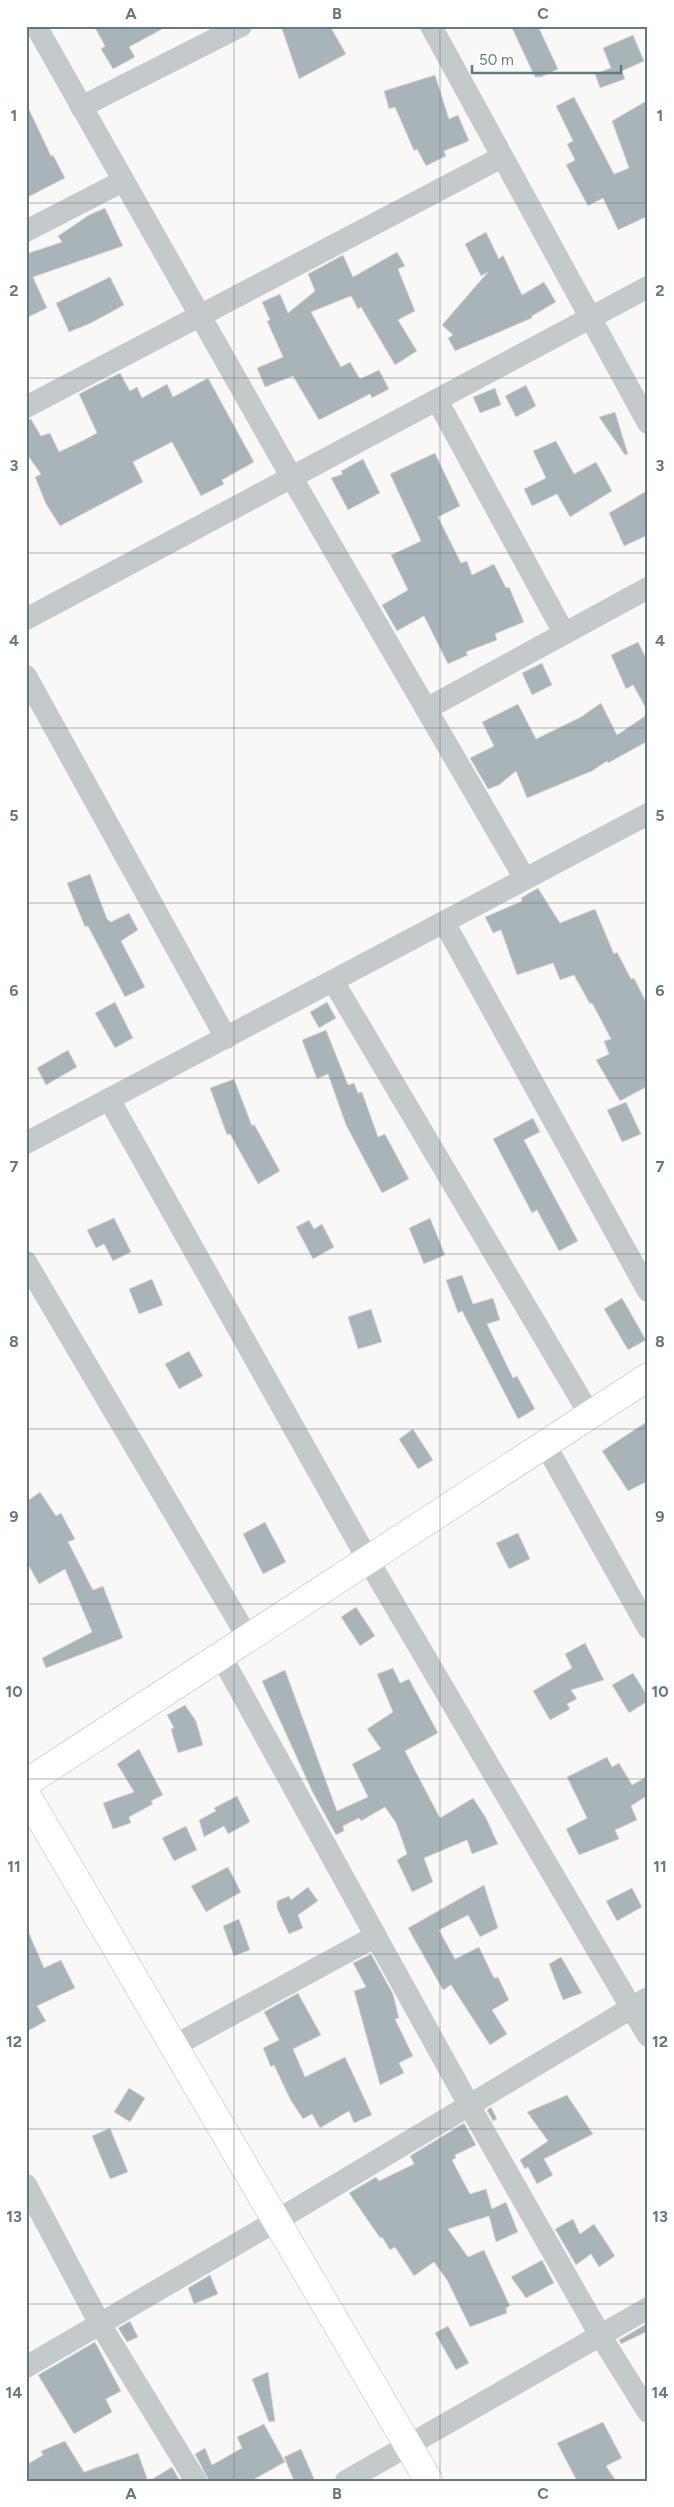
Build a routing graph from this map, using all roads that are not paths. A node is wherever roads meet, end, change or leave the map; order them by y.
1 (36, 26) edge
2 (241, 26) edge
3 (436, 28) edge
4 (81, 107) junction
5 (502, 157) junction
6 (123, 181) junction
7 (26, 231) edge
8 (648, 287) edge
9 (200, 316) junction
10 (590, 318) junction
11 (437, 400) junction
12 (26, 406) edge
13 (648, 423) edge
14 (292, 478) junction
15 (648, 588) edge
16 (26, 619) edge
17 (564, 633) junction
18 (26, 676) edge
19 (426, 708) junction
20 (648, 814) edge
21 (525, 879) junction
22 (444, 922) junction
23 (333, 981) junction
24 (226, 1038) junction
25 (109, 1099) junction
26 (26, 1143) edge
27 (26, 1262) edge
28 (648, 1291) edge
29 (648, 1377) edge
30 (590, 1414) junction
31 (545, 1444) junction
32 (368, 1560) junction
33 (648, 1628) edge
34 (248, 1638) junction
35 (221, 1656) junction
36 (26, 1783) edge
37 (26, 1794) edge
38 (376, 1936) junction
39 (639, 2003) edge
40 (648, 2036) edge
41 (174, 2046) junction
42 (470, 2105) junction
43 (26, 2185) edge
44 (276, 2221) junction
45 (648, 2308) edge
46 (100, 2324) junction
47 (600, 2335) junction
48 (26, 2367) edge
49 (648, 2412) edge
50 (408, 2446) junction
51 (196, 2481) edge
52 (346, 2481) edge
53 (429, 2481) edge

1 - 4 street
2 - 4 street
3 - 5 street
4 - 6 street
5 - 9 street
5 - 10 street
6 - 7 street
6 - 9 street
8 - 10 street
9 - 12 street
9 - 14 street
10 - 11 street
10 - 13 street
11 - 14 street
11 - 17 street
14 - 16 street
14 - 19 street
15 - 17 street
17 - 19 street
18 - 24 street
19 - 21 street
20 - 21 street
21 - 22 street
22 - 23 street
22 - 28 street
23 - 24 street
23 - 30 street
24 - 25 street
25 - 26 street
25 - 32 street
27 - 34 street
29 - 30 main road
30 - 31 main road
31 - 32 main road
31 - 33 street
32 - 34 main road
32 - 39 street
34 - 35 main road
35 - 36 main road
35 - 38 street
37 - 41 main road
38 - 41 street
38 - 42 street
39 - 40 street
39 - 42 street
41 - 44 main road
42 - 44 street
42 - 47 street
43 - 46 street
44 - 46 street
44 - 50 main road
45 - 47 street
46 - 48 street
46 - 51 street
47 - 49 street
47 - 50 street
50 - 52 street
50 - 53 main road

